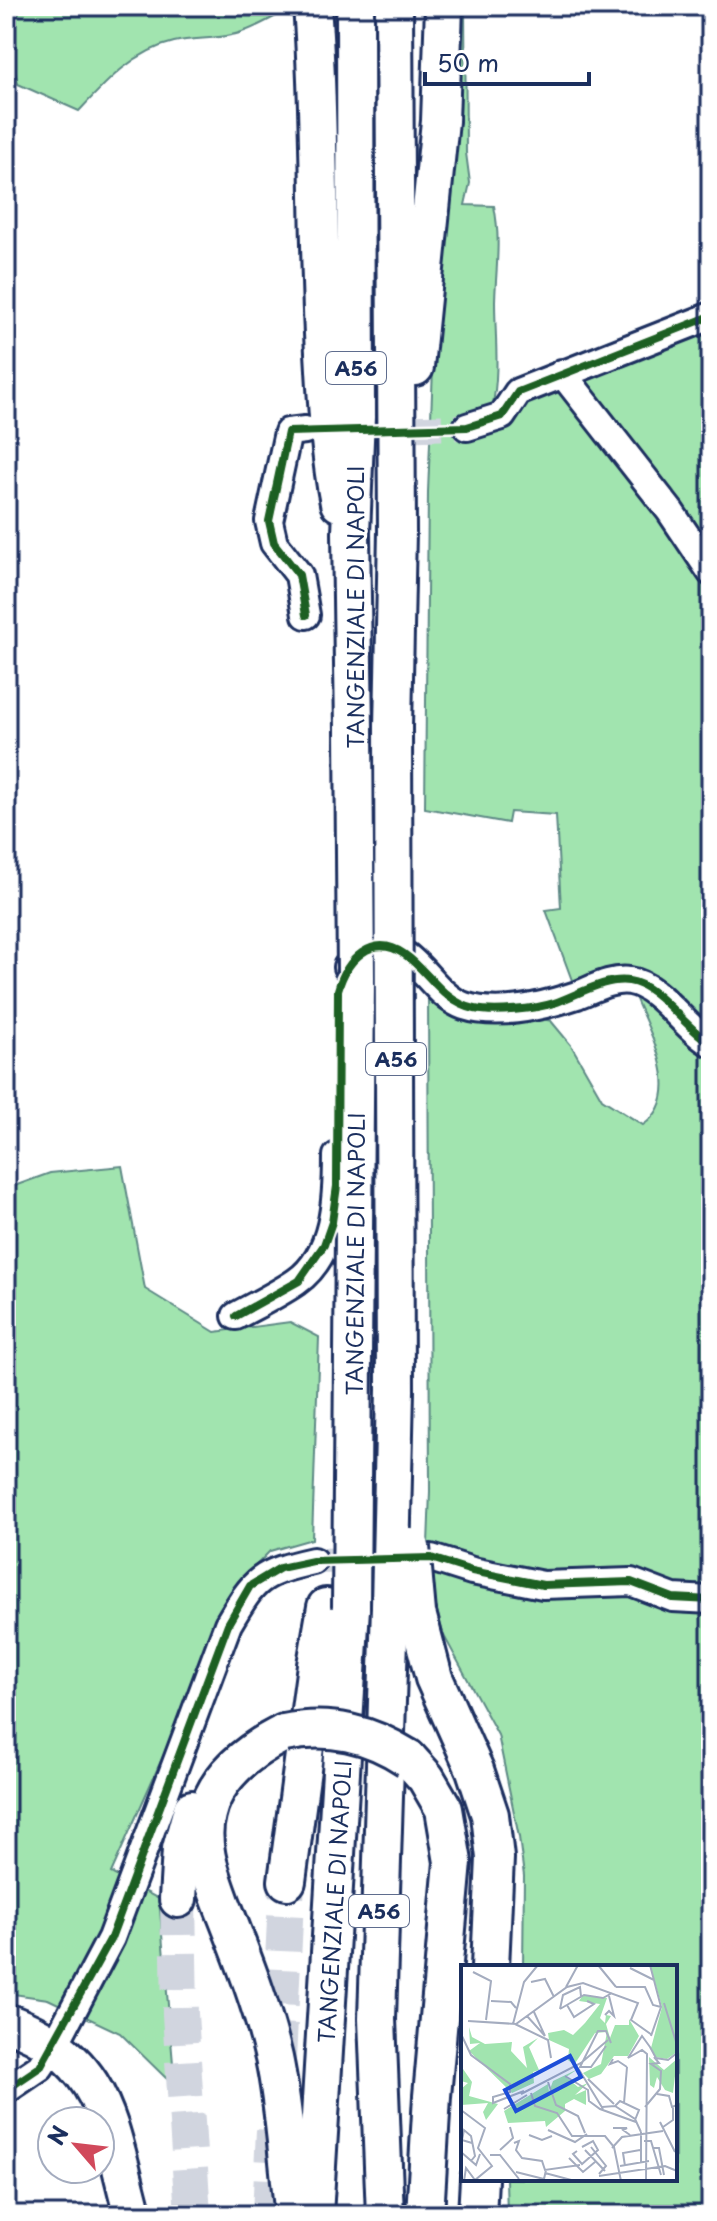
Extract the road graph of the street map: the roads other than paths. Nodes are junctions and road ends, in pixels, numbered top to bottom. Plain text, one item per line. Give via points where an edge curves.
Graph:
1 (312, 6) edge
2 (355, 6) edge
3 (394, 6) edge
4 (444, 9) edge
5 (711, 316) edge
6 (562, 373) junction
7 (467, 427) tunnel mouth
8 (305, 430) dead end
9 (397, 531) junction
10 (351, 566) junction
11 (711, 572) edge
12 (306, 615) dead end
13 (711, 1043) edge
14 (236, 1316) dead end
15 (431, 1558) tunnel mouth
16 (313, 1561) tunnel mouth
17 (711, 1600) edge
18 (338, 1608) junction
19 (404, 1609) junction
20 (284, 1733) junction
21 (408, 1758) junction
22 (287, 1881) tunnel mouth
23 (178, 1899) tunnel mouth
24 (464, 1965) edge
25 (490, 1965) edge
26 (461, 2017) edge
27 (6, 2022) edge
28 (61, 2033) dead end
29 (46, 2058) dead end
30 (6, 2090) edge
31 (479, 2181) edge
32 (133, 2215) edge
33 (294, 2215) edge
34 (314, 2215) edge
35 (385, 2215) edge
36 (425, 2215) edge
37 (449, 2215) edge
38 (477, 2215) edge

1 - 10 highway via 329,455
2 - 10 highway, TANGENZIALE DI NAPOLI / A56
3 - 9 highway, TANGENZIALE DI NAPOLI / A56
4 - 9 highway via 440,121
5 - 6 street
6 - 7 street via 518,392 502,416
6 - 11 street
8 - 12 street via 288,432 269,521 274,543 299,575
9 - 19 highway, TANGENZIALE DI NAPOLI / A56, bridge via 395,1390
10 - 18 highway, TANGENZIALE DI NAPOLI / A56, bridge via 354,1409
13 - 14 street via 650,991 629,980 550,1004 477,1009 446,995 401,951 384,946 362,951 342,975 338,990 337,1186 332,1222 324,1245 299,1281
15 - 17 street via 516,1581 631,1582 673,1598
16 - 28 street via 280,1568 250,1586 228,1624 111,1938
18 - 22 highway via 316,1665
18 - 34 highway, TANGENZIALE DI NAPOLI / A56
19 - 25 highway via 490,1815 495,1858
19 - 35 highway, TANGENZIALE DI NAPOLI / A56 via 377,2019
20 - 21 highway, bridge via 357,1733
20 - 23 highway via 249,1745 205,1781 187,1822
20 - 33 highway via 231,1770 212,1799 204,1831 209,1870 257,1996 274,2058
21 - 24 highway via 453,1803 467,1840
21 - 36 highway via 444,1809 453,1862
26 - 37 highway
27 - 32 highway via 53,2045 86,2074 104,2110
29 - 30 street
31 - 38 highway

